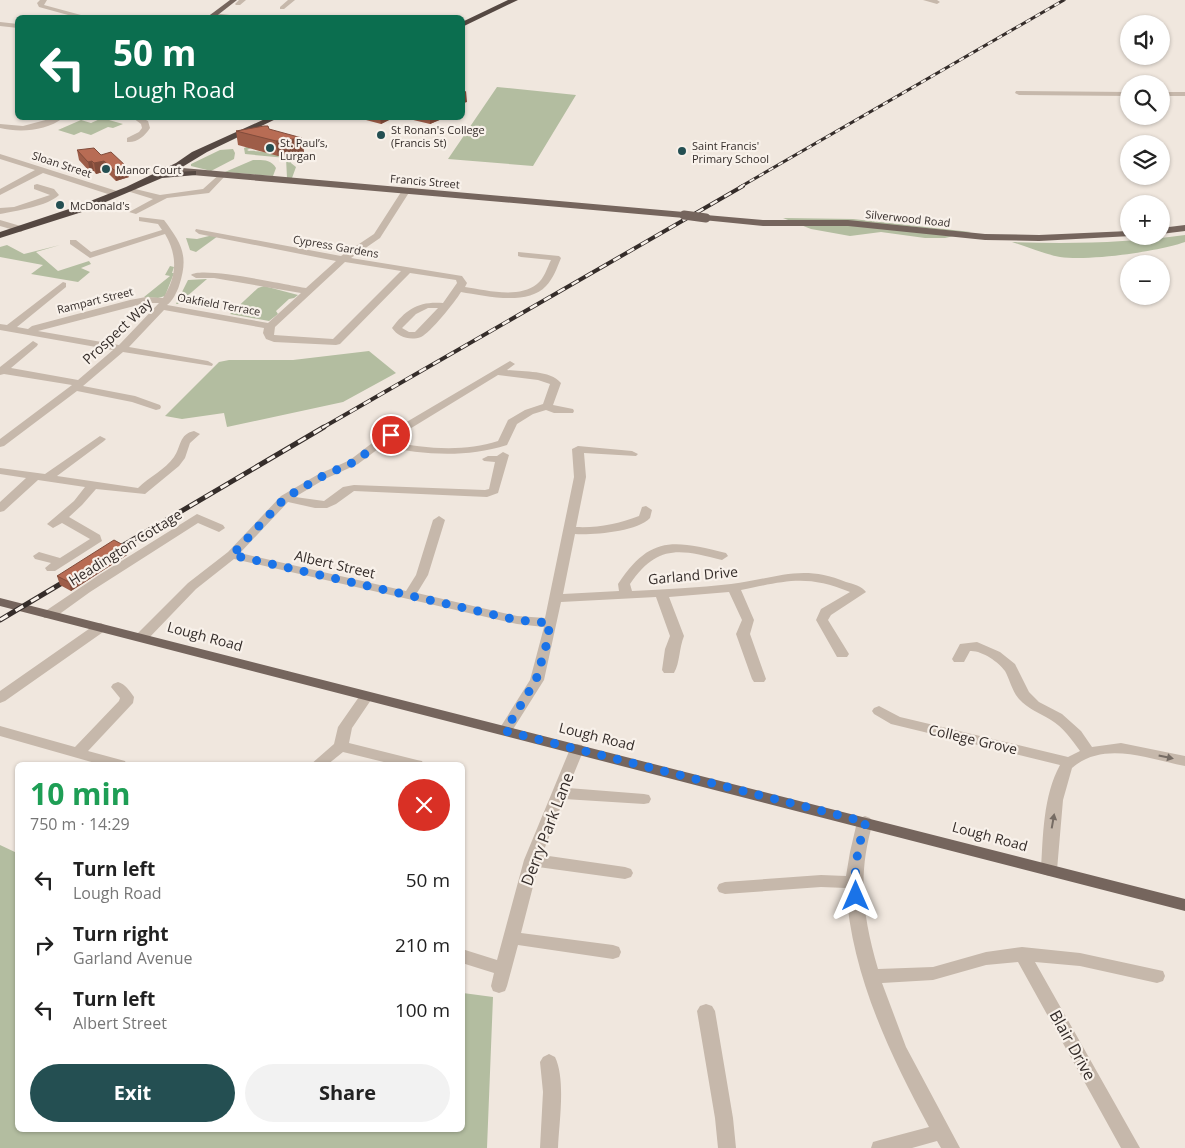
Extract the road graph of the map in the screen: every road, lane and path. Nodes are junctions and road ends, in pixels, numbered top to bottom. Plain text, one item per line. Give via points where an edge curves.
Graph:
1 (44, 0) edge
2 (514, 0) edge
3 (926, 0) edge
4 (238, 1) edge
5 (937, 2) dead end
6 (77, 15) edge
7 (213, 15) edge
8 (465, 24) edge
9 (2, 26) edge
10 (15, 26) edge
11 (1020, 94) dead end
12 (1120, 94) edge
13 (1170, 94) edge
14 (1185, 94) edge
15 (53, 120) edge
16 (140, 120) edge
17 (269, 120) edge
18 (0, 126) edge
19 (130, 140) dead end
20 (203, 151) junction
21 (0, 156) edge
22 (189, 160) junction
23 (166, 169) junction
24 (42, 170) junction
25 (192, 173) junction
26 (222, 175) junction
27 (155, 178) junction
28 (37, 187) dead end
29 (0, 191) edge
30 (406, 191) junction
31 (122, 192) junction
32 (12, 194) dead end
33 (159, 198) junction
34 (0, 211) edge
35 (684, 215) joint
36 (0, 223) edge
37 (1185, 228) edge
38 (20, 229) junction
39 (1170, 230) edge
40 (167, 231) junction
41 (199, 231) dead end
42 (1120, 234) edge
43 (0, 236) edge
44 (73, 242) dead end
45 (521, 254) dead end
46 (343, 259) junction
47 (408, 270) junction
48 (196, 275) dead end
49 (64, 285) dead end
50 (459, 288) junction
51 (307, 292) junction
52 (165, 304) junction
53 (445, 306) dead end
54 (270, 326) junction
55 (4, 328) edge
56 (30, 332) junction
57 (34, 344) dead end
58 (120, 348) junction
59 (208, 364) dead end
60 (510, 364) dead end
61 (1, 371) edge
62 (497, 372) junction
63 (77, 385) junction
64 (547, 406) junction
65 (156, 407) dead end
66 (569, 410) dead end
67 (194, 434) dead end
68 (100, 439) dead end
69 (380, 442) junction
70 (0, 444) edge
71 (632, 454) dead end
72 (488, 459) dead end
73 (0, 471) edge
74 (36, 476) junction
75 (48, 478) junction
76 (93, 485) junction
77 (285, 498) junction
78 (0, 508) edge
79 (646, 510) dead end
80 (439, 520) dead end
81 (219, 528) dead end
82 (570, 530) junction
83 (232, 555) junction
84 (39, 556) dead end
85 (722, 556) dead end
86 (734, 588) junction
87 (661, 593) junction
88 (626, 595) junction
89 (409, 596) junction
90 (556, 598) junction
91 (0, 602) edge
92 (49, 615) junction
93 (550, 623) junction
94 (101, 627) junction
95 (142, 637) junction
96 (842, 654) dead end
97 (959, 659) dead end
98 (670, 670) dead end
99 (759, 679) dead end
100 (118, 687) dead end
101 (366, 697) junction
102 (0, 698) edge
103 (879, 711) dead end
104 (0, 731) edge
105 (505, 731) junction
106 (341, 746) junction
107 (578, 749) junction
108 (78, 753) junction
109 (1089, 753) junction
110 (1185, 761) edge
111 (110, 762) edge
112 (321, 762) edge
113 (404, 762) edge
114 (1069, 762) junction
115 (560, 793) junction
116 (644, 799) dead end
117 (866, 822) junction
118 (532, 860) junction
119 (1049, 870) junction
120 (625, 873) dead end
121 (854, 882) junction
122 (725, 888) dead end
123 (1185, 905) edge
124 (511, 938) junction
125 (613, 952) dead end
126 (1022, 954) junction
127 (465, 957) edge
128 (504, 969) junction
129 (870, 976) junction
130 (1157, 976) dead end
131 (499, 986) dead end
132 (706, 1012) dead end
133 (550, 1062) dead end
134 (942, 1132) junction
135 (1127, 1142) edge
136 (548, 1148) edge
137 (727, 1148) edge
138 (880, 1148) edge
139 (951, 1148) edge

1 - 6 street via 41,6
2 - 8 highway
3 - 5 street
4 - 7 main road
9 - 10 street
11 - 12 street
13 - 14 street
15 - 18 street via 32,128
16 - 19 street via 146,128
17 - 20 highway
20 - 22 highway
20 - 23 highway
21 - 24 street, Sloan Street
22 - 23 highway
22 - 25 highway via 185,167
23 - 25 main road, Francis Street
23 - 27 highway
23 - 31 highway
24 - 29 street
24 - 31 street, Sloan Street
25 - 26 main road, Francis Street
25 - 27 highway
26 - 30 main road, Francis Street
26 - 33 street via 206,192
27 - 31 highway
28 - 34 street via 55,190 55,195
29 - 32 street
30 - 35 main road, Francis Street
30 - 46 street via 377,236
31 - 33 street, Sloan Street
31 - 38 highway
33 - 40 street via 138,214 161,222
35 - 42 main road, Silverwood Road, bridge via 763,223 848,222 985,237
36 - 38 street
37 - 39 main road
38 - 43 highway
40 - 44 street via 90,255
40 - 52 street, Prospect Way via 179,250 180,270
41 - 46 street, Cypress Gardens
45 - 50 street via 556,259 541,286 507,296
46 - 47 street, Cypress Gardens
46 - 51 street
47 - 50 street, Cypress Gardens via 459,278 462,283
47 - 54 street via 336,342 274,338 268,333
48 - 51 street via 214,275
49 - 55 street
50 - 53 street
51 - 54 street
52 - 54 street, Oakfield Terrace
52 - 56 street, Rampart Street via 146,300 130,303
52 - 58 street, Prospect Way
55 - 56 street
56 - 58 street
57 - 61 street
58 - 59 street
58 - 63 street, Prospect Way
60 - 62 street
61 - 63 street
62 - 64 street via 553,380 556,383
62 - 69 street
63 - 65 street
63 - 70 street, Prospect Way
64 - 66 street via 554,410
64 - 69 street via 512,422 503,444 491,448 424,449
67 - 76 street via 185,442 185,452 179,461 148,483 141,492
68 - 75 street
69 - 77 street via 354,462
71 - 82 street via 578,449 580,477
72 - 77 street via 502,457 494,491 487,494 354,488 347,489 328,504
73 - 74 street
74 - 75 street
74 - 78 street
75 - 76 street
76 - 84 street via 57,521 96,538 96,541 56,565
77 - 83 street
79 - 82 street via 644,518 620,526
80 - 89 street via 422,575
81 - 92 street, Headington Cottage via 197,518 84,589
82 - 90 street
83 - 89 street, Albert Street
83 - 95 street via 192,586
85 - 88 street via 690,548 655,550 629,574 624,584
86 - 87 street, Garland Drive
86 - 96 street, Garland Drive via 803,576 832,580 860,592 826,612 822,620
86 - 99 street via 748,620 743,634
87 - 88 street, Garland Drive
87 - 98 street via 677,636
88 - 90 street, Garland Drive
89 - 93 street, Albert Street via 517,620
90 - 93 street
91 - 92 main road, Lough Road
92 - 94 main road, Lough Road
93 - 105 street via 536,680
94 - 95 main road, Lough Road
94 - 102 street
95 - 101 main road, Lough Road
97 - 109 street via 965,647 977,646 995,654 1010,667 1023,695 1057,717
100 - 108 street via 127,697 126,703
101 - 105 main road, Lough Road
101 - 106 street via 345,727
103 - 114 street, College Grove via 896,721
104 - 108 street
105 - 107 main road, Lough Road
106 - 112 street
106 - 113 street
107 - 115 street, Derry Park Lane
107 - 117 main road, Lough Road
108 - 111 street
109 -> 110 street via 1119,748
109 - 114 street
119 -> 114 street via 1056,801 1063,771
115 - 116 street
115 - 118 street, Derry Park Lane
117 - 119 main road, Lough Road
117 - 121 street via 860,838
118 - 120 street
118 - 124 street, Derry Park Lane
119 - 123 main road, Lough Road
121 - 122 street
121 - 129 street
124 - 125 street
124 - 128 street, Derry Park Lane
126 - 129 street via 981,958 941,972
126 - 130 street via 1069,958
126 - 135 street, Blair Drive
127 - 128 street
128 - 131 street, Derry Park Lane
129 - 134 street via 912,1080
132 - 137 street
133 - 136 street via 552,1092
134 - 138 street
134 - 139 street

